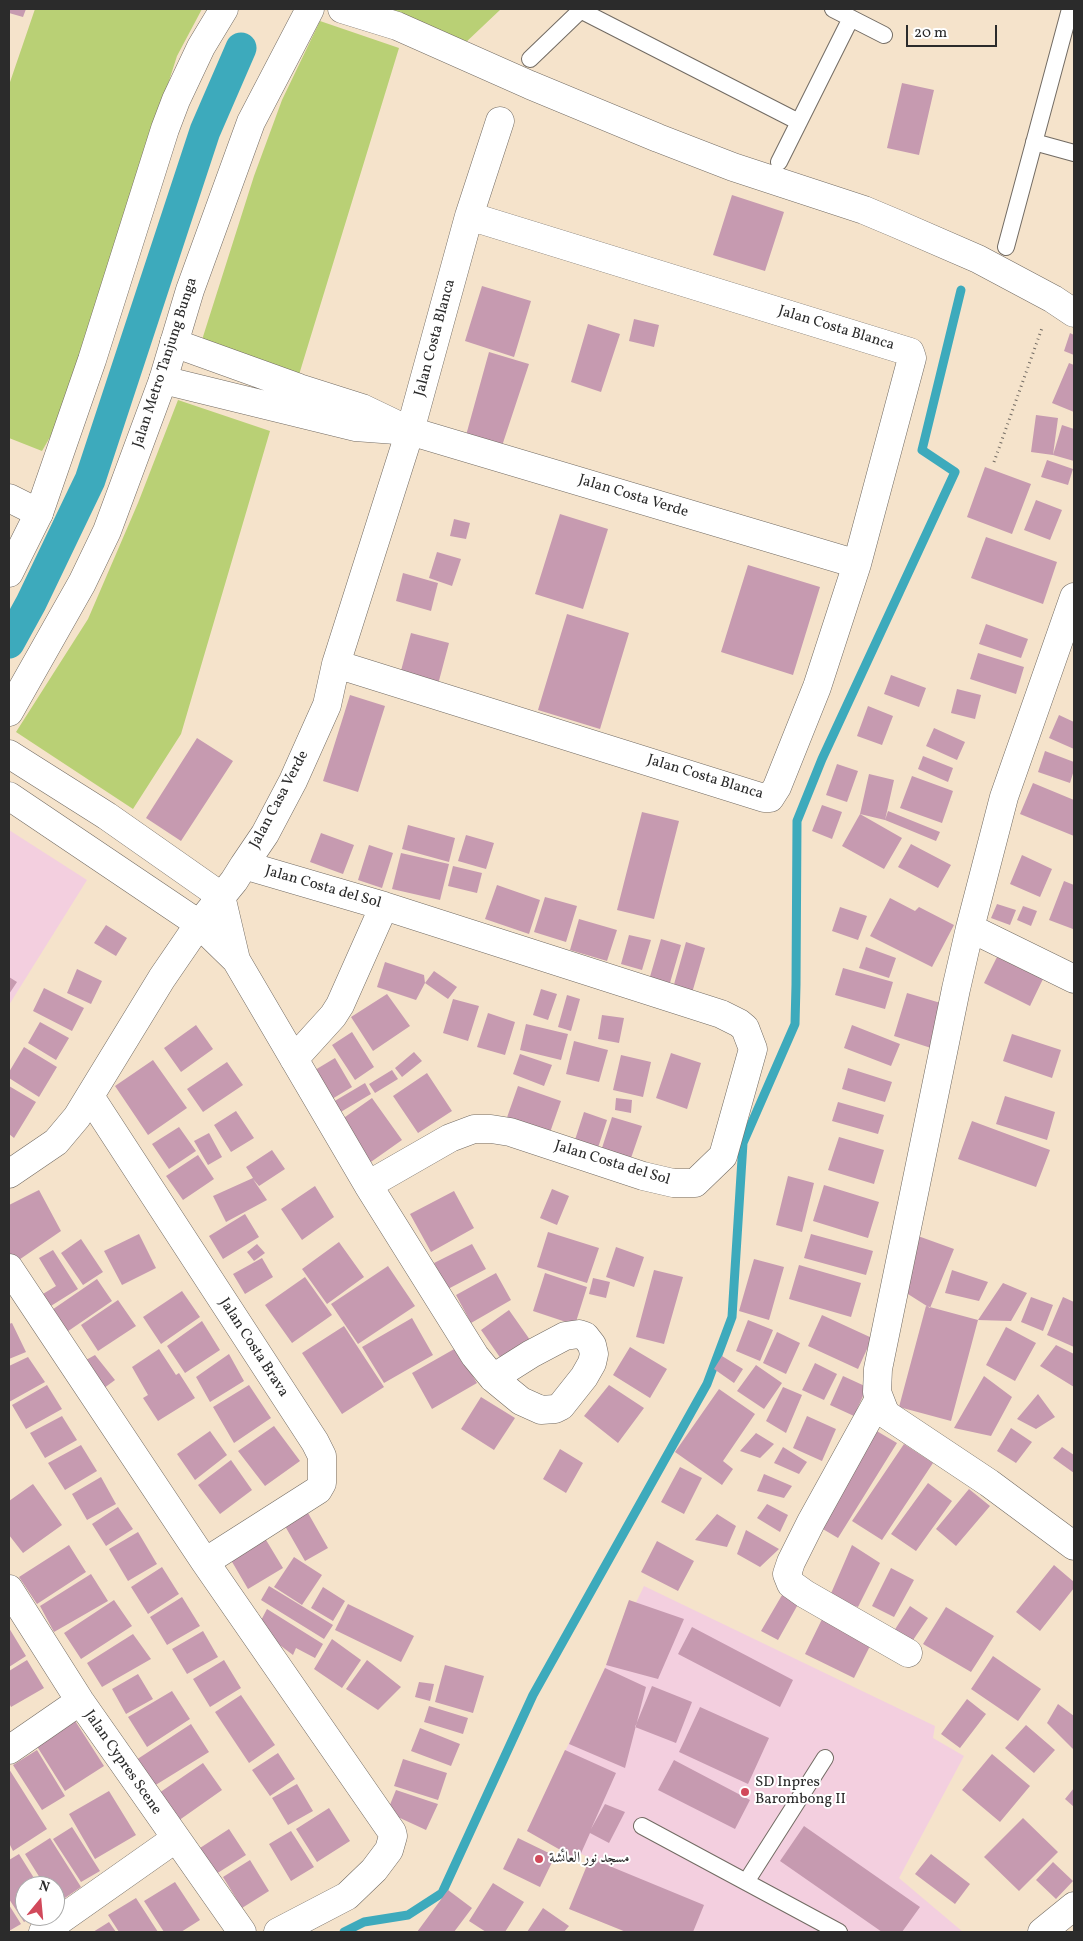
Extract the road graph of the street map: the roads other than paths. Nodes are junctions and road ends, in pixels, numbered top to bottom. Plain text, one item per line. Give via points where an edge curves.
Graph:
1 (224, 9) edge
2 (310, 9) edge
3 (342, 9) edge
4 (581, 9) edge
5 (833, 9) edge
6 (1070, 9) edge
7 (851, 18) junction
8 (884, 35) dead end
9 (530, 59) dead end
10 (500, 121) dead end
11 (799, 122) junction
12 (1034, 142) junction
13 (1074, 153) edge
14 (779, 162) dead end
15 (469, 216) junction
16 (1006, 247) dead end
17 (1063, 306) edge
18 (174, 343) junction
19 (163, 380) junction
20 (410, 431) junction
21 (9, 498) edge
22 (39, 513) junction
23 (857, 564) junction
24 (9, 573) edge
25 (1074, 597) edge
26 (336, 664) junction
27 (9, 712) edge
28 (9, 754) edge
29 (9, 796) edge
30 (244, 865) junction
31 (221, 896) junction
32 (384, 906) junction
33 (199, 924) junction
34 (970, 928) junction
35 (236, 960) junction
36 (1074, 979) edge
37 (294, 1060) junction
38 (90, 1098) junction
39 (9, 1174) edge
40 (368, 1185) junction
41 (9, 1268) edge
42 (494, 1378) dead end
43 (879, 1399) junction
44 (1074, 1546) edge
45 (204, 1562) junction
46 (9, 1589) edge
47 (908, 1653) dead end
48 (80, 1701) junction
49 (9, 1750) edge
50 (825, 1758) dead end
51 (642, 1826) dead end
52 (175, 1839) junction
53 (746, 1882) junction
54 (347, 1896) junction
55 (1074, 1906) edge
56 (43, 1932) edge
57 (242, 1932) edge
58 (278, 1932) edge
59 (318, 1932) edge
60 (839, 1932) edge
61 (1042, 1932) edge

1 - 22 street via 187,74 165,129 92,360
2 - 18 street, Jalan Metro Tanjung Bunga via 251,122
3 - 17 street via 397,26 530,85 733,167 864,210 978,259
4 - 9 lane
4 - 11 lane
5 - 7 lane
6 - 12 lane
7 - 8 lane
7 - 11 lane
10 - 15 street
11 - 14 lane
12 - 13 lane
12 - 16 lane
15 - 20 street, Jalan Costa Blanca
15 - 23 street, Jalan Costa Blanca via 910,352 912,358
18 - 19 street, Jalan Metro Tanjung Bunga
18 - 20 street via 362,408
19 - 20 street via 355,428
19 - 27 street, Jalan Metro Tanjung Bunga via 107,531 82,583
20 - 23 street, Jalan Costa Verde
20 - 26 street, Jalan Costa Blanca
21 - 22 street
22 - 24 street
23 - 26 street, Jalan Costa Blanca via 817,687 777,787 769,798
25 - 34 street via 1004,797
26 - 30 street, Jalan Casa Verde via 327,705 293,781 265,834
28 - 31 street via 107,816
29 - 33 street
30 - 31 street, Jalan Casa Verde
30 - 32 street, Jalan Costa del Sol
31 - 33 street, Jalan Casa Verde
31 - 35 street
32 - 37 street via 340,1005
32 - 40 street, Jalan Costa del Sol via 721,1014 740,1022 753,1049 723,1156 695,1183 673,1183 643,1176 510,1132 474,1129 450,1138
33 - 35 street
33 - 38 street via 142,1010
34 - 36 street
34 - 43 street via 878,1369
35 - 37 street
37 - 40 street
38 - 39 street via 60,1138
38 - 45 street, Jalan Costa Brava via 322,1456 322,1483 318,1490
40 - 42 street via 475,1356
41 - 45 street
43 - 44 street via 888,1415 989,1483
43 - 47 street via 811,1522 787,1574 791,1584 805,1594
45 - 54 street via 392,1832 389,1850
46 - 48 street, Jalan Cypres Scene
48 - 49 street
48 - 52 street, Jalan Cypres Scene
50 - 53 lane
51 - 53 lane
52 - 56 street
52 - 57 street, Jalan Cypres Scene
53 - 60 lane
54 - 58 street
54 - 59 street
55 - 61 street

